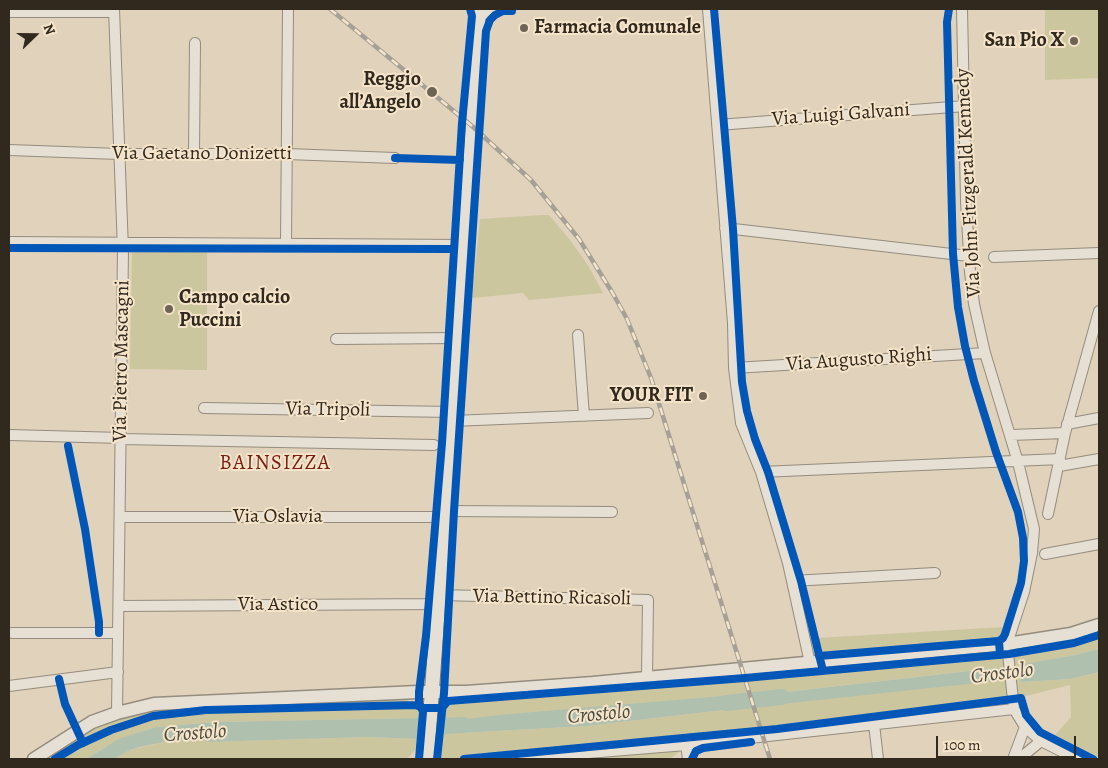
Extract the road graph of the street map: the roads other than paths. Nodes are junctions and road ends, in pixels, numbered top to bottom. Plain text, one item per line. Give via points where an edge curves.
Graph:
1 (288, 9) edge
2 (708, 9) edge
3 (962, 9) edge
4 (114, 10) edge
5 (485, 10) edge
6 (9, 12) edge
7 (195, 42) dead end
8 (965, 106) junction
9 (718, 125) junction
10 (9, 150) edge
11 (194, 153) junction
12 (119, 154) junction
13 (287, 154) junction
14 (395, 158) dead end
15 (725, 228) junction
16 (9, 242) edge
17 (123, 244) junction
18 (286, 244) junction
19 (463, 245) junction
20 (1099, 253) edge
21 (970, 256) junction
22 (994, 257) dead end
23 (1099, 312) edge
24 (578, 335) dead end
25 (336, 338) dead end
26 (457, 338) junction
27 (1095, 339) edge
28 (985, 353) junction
29 (734, 368) junction
30 (204, 408) dead end
31 (648, 413) dead end
32 (584, 416) junction
33 (452, 417) junction
34 (1099, 418) edge
35 (1066, 429) junction
36 (9, 435) edge
37 (1010, 435) junction
38 (121, 438) junction
39 (434, 445) dead end
40 (1099, 459) edge
41 (1018, 462) junction
42 (1060, 462) junction
43 (761, 472) junction
44 (612, 512) dead end
45 (440, 514) junction
46 (1048, 514) dead end
47 (120, 517) junction
48 (1099, 544) edge
49 (1045, 554) dead end
50 (935, 574) dead end
51 (792, 581) junction
52 (438, 600) junction
53 (119, 606) junction
54 (1099, 625) edge
55 (12, 633) dead end
56 (118, 633) junction
57 (1008, 649) junction
58 (810, 663) junction
59 (118, 672) junction
60 (647, 678) junction
61 (9, 686) edge
62 (432, 692) junction
63 (1014, 709) junction
64 (117, 713) junction
65 (874, 724) junction
66 (1025, 727) junction
67 (1041, 741) junction
68 (686, 745) junction
69 (428, 754) edge
70 (34, 759) edge
71 (514, 759) edge
72 (688, 759) edge
73 (878, 759) edge
74 (1014, 759) edge
75 (1020, 759) edge
76 (1077, 759) edge

1 - 13 street
2 - 9 street
3 - 8 street, Via John Fitzgerald Kennedy
4 - 6 street
4 - 12 street, Via Pietro Mascagni
5 - 19 main road via 479,39
7 - 11 street
8 - 9 street, Via Luigi Galvani
8 - 21 street, Via John Fitzgerald Kennedy
9 - 15 street
10 - 12 street, Via Gaetano Donizetti
11 - 12 street, Via Gaetano Donizetti
11 - 13 street, Via Gaetano Donizetti
12 - 17 street, Via Pietro Mascagni
13 - 14 street, Via Gaetano Donizetti
13 - 18 street
15 - 21 street
15 - 29 street
16 - 17 street
17 - 18 street
17 - 38 street, Via Pietro Mascagni
18 - 19 street
19 - 26 main road
20 - 22 street
21 - 28 street, Via John Fitzgerald Kennedy via 974,304
23 - 27 street
24 - 32 street
25 - 26 street
26 - 33 main road
27 - 35 street
28 - 29 street, Via Augusto Righi
28 - 37 street, Via John Fitzgerald Kennedy
29 - 43 street via 741,423
30 - 33 street, Via Tripoli
31 - 32 street, Via Tripoli
32 - 33 street, Via Tripoli
33 - 45 main road
34 - 35 street
35 - 37 street
35 - 42 street
36 - 38 street
37 - 41 street, Via John Fitzgerald Kennedy
38 - 39 street
38 - 47 street, Via Pietro Mascagni
40 - 42 street
41 - 42 street
41 - 43 street
41 - 57 street, Via John Fitzgerald Kennedy via 1034,529 1024,592
42 - 46 street
43 - 51 street
44 - 45 street, Via Oslavia
45 - 47 street, Via Oslavia
45 - 52 main road
47 - 53 street, Via Pietro Mascagni
48 - 49 street
50 - 51 street
51 - 58 street
52 - 53 street, Via Astico
52 - 60 street, Via Bettino Ricasoli via 648,600
52 - 62 main road
53 - 56 street, Via Pietro Mascagni
54 - 57 street
55 - 56 street
56 - 59 street, Via Pietro Mascagni
57 - 58 street
57 - 63 street
58 - 60 street
59 - 61 street
59 - 64 street, Via Pietro Mascagni
60 - 62 street via 488,691
62 - 64 street via 154,704
62 - 69 main road
63 - 65 street
63 - 66 street
64 - 70 street via 92,722
65 - 68 street
65 - 73 street
66 - 67 street
66 - 74 street
67 - 75 street
67 - 76 street
68 - 71 street
68 - 72 street

